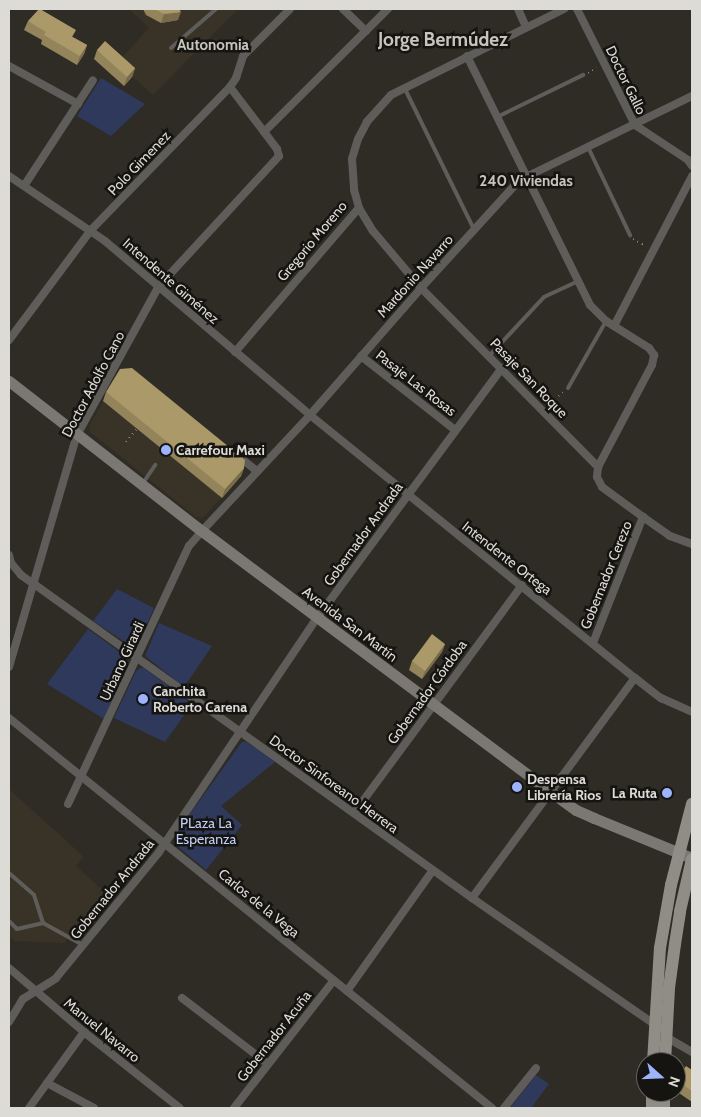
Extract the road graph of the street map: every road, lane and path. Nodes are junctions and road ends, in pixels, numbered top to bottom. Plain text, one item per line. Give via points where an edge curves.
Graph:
1 (216, 9) edge
2 (290, 9) edge
3 (343, 9) edge
4 (388, 9) edge
5 (518, 9) edge
6 (564, 9) edge
7 (577, 9) edge
8 (526, 27) junction
9 (366, 31) junction
10 (171, 48) dead end
11 (467, 56) junction
12 (604, 64) junction
13 (9, 66) edge
14 (583, 75) joint
15 (93, 80) dead end
16 (230, 87) junction
17 (404, 88) junction
18 (692, 96) edge
19 (78, 104) junction
20 (497, 116) junction
21 (634, 125) junction
22 (264, 132) junction
23 (588, 147) junction
24 (692, 166) edge
25 (9, 176) edge
26 (526, 176) junction
27 (692, 176) edge
28 (24, 186) junction
29 (359, 208) junction
30 (474, 229) junction
31 (91, 230) junction
32 (630, 235) joint
33 (654, 250) junction
34 (578, 281) junction
35 (158, 286) junction
36 (421, 288) junction
37 (606, 321) junction
38 (614, 326) junction
39 (9, 340) edge
40 (234, 352) junction
41 (360, 356) junction
42 (490, 356) junction
43 (118, 362) junction
44 (126, 368) edge
45 (502, 368) junction
46 (9, 381) edge
47 (568, 388) joint
48 (543, 410) junction
49 (310, 415) junction
50 (137, 429) dead end
51 (455, 430) junction
52 (77, 435) junction
53 (126, 442) dead end
54 (226, 446) edge
55 (155, 465) dead end
56 (598, 466) junction
57 (258, 471) junction
58 (141, 485) junction
59 (407, 495) junction
60 (643, 517) junction
61 (202, 531) junction
62 (692, 544) edge
63 (9, 555) edge
64 (34, 584) junction
65 (522, 585) junction
66 (317, 618) junction
67 (13, 639) edge
68 (593, 643) junction
69 (137, 658) junction
70 (9, 667) edge
71 (635, 678) junction
72 (433, 705) junction
73 (692, 712) edge
74 (9, 718) edge
75 (240, 732) junction
76 (82, 775) junction
77 (551, 792) junction
78 (68, 804) dead end
79 (692, 804) edge
80 (354, 813) junction
81 (165, 843) junction
82 (679, 853) junction
83 (692, 859) edge
84 (433, 870) junction
85 (9, 873) edge
86 (472, 898) junction
87 (9, 922) edge
88 (43, 923) junction
89 (83, 945) junction
90 (9, 968) edge
91 (334, 980) junction
92 (34, 990) junction
93 (347, 991) junction
94 (182, 998) dead end
95 (9, 1022) edge
96 (654, 1024) junction
97 (84, 1032) junction
98 (666, 1037) junction
99 (653, 1052) edge
100 (665, 1052) edge
101 (692, 1052) edge
102 (268, 1064) junction
103 (536, 1068) dead end
104 (47, 1083) junction
105 (29, 1108) edge
106 (94, 1108) edge
107 (178, 1108) edge
108 (234, 1108) edge
109 (492, 1108) edge
110 (504, 1108) edge

1 - 10 lane
2 - 16 street, Polo Gimenez via 243,56
3 - 9 street
4 - 9 street
5 - 8 street
6 - 8 street, Gregorio Moreno
7 - 12 street, Doctor Gallo
8 - 11 street, Gregorio Moreno
9 - 22 street
11 - 17 street, Gregorio Moreno
11 - 20 street
12 - 14 path
12 - 21 street, Doctor Gallo
13 - 19 street
14 - 20 lane
15 - 19 street
16 - 22 street
16 - 31 street, Polo Gimenez
17 - 29 street, Gregorio Moreno via 379,106 358,139 352,159
17 - 30 lane
18 - 21 street, Mardonio Navarro
19 - 28 street
20 - 26 street
21 - 23 street, Mardonio Navarro
21 - 24 street, Doctor Gallo via 688,160
22 - 35 street, Doctor Adolfo Cano via 279,156
23 - 26 street, Mardonio Navarro
23 - 32 lane
25 - 28 street, Intendente Giménez
26 - 30 street, Mardonio Navarro
26 - 34 street
27 - 33 street
28 - 31 street, Intendente Giménez
29 - 36 street, Pasaje San Roque via 373,231
29 - 40 street, Gregorio Moreno
30 - 36 street, Mardonio Navarro
31 - 35 street, Intendente Giménez
31 - 39 street, Polo Gimenez
32 - 33 path
33 - 38 street
34 - 37 street via 590,305
34 - 42 lane via 544,297
35 - 40 street, Intendente Giménez
35 - 43 street, Doctor Adolfo Cano
36 - 41 street, Mardonio Navarro
36 - 42 street, Pasaje San Roque
37 - 38 street
37 - 47 lane
38 - 56 street via 650,348 654,356
40 - 49 street, Intendente Giménez
41 - 49 street, Mardonio Navarro
41 - 51 street, Pasaje Las Rosas
42 - 45 street, Pasaje San Roque
43 - 44 street
43 - 52 street, Doctor Adolfo Cano
45 - 48 street, Pasaje San Roque
45 - 51 street, Gobernador Andrada
46 - 52 main road, Avenida San Martín
47 - 48 path
48 - 56 street, Pasaje San Roque
49 - 57 street, Mardonio Navarro
49 - 59 street, Intendente Ortega
50 - 53 path
51 - 59 street, Gobernador Andrada
52 - 58 main road, Avenida San Martín
52 - 64 street, Doctor Adolfo Cano
54 - 57 street
55 - 58 lane
56 - 60 street, Pasaje San Roque via 597,476 602,487
57 - 61 street, Mardonio Navarro
58 - 61 main road, Avenida San Martín
59 - 65 street, Intendente Ortega
59 - 66 street, Gobernador Andrada
60 - 62 street, Pasaje San Roque via 670,536
60 - 68 street, Gobernador Cerezo
61 - 66 main road, Avenida San Martín
61 - 69 street, Urbano Girardi via 189,546
63 - 64 street, Doctor Sinforeano Herrera via 21,575
64 - 67 street, Doctor Adolfo Cano
64 - 69 street, Doctor Sinforeano Herrera
65 - 68 street, Intendente Ortega
65 - 72 street, Gobernador Córdoba
66 - 72 main road, Avenida San Martín
66 - 75 street, Gobernador Andrada
67 - 70 street, Doctor Adolfo Cano
68 - 71 street, Intendente Ortega
69 - 75 street, Doctor Sinforeano Herrera
69 - 76 street, Urbano Girardi
71 - 73 street, Intendente Ortega via 661,698
71 - 77 street
72 - 77 main road, Avenida San Martín
72 - 80 street, Gobernador Córdoba
74 - 76 street, Carlos de la Vega
75 - 80 street, Doctor Sinforeano Herrera
75 - 81 street, Gobernador Andrada
76 - 78 street, Urbano Girardi
76 - 81 street, Carlos de la Vega
77 - 82 main road, Avenida San Martín via 585,814
77 - 86 street
79 - 82 main road
80 - 84 street, Doctor Sinforeano Herrera
81 - 89 street, Gobernador Andrada
81 - 91 street, Carlos de la Vega
82 - 83 main road, Avenida San Martín
82 - 96 main road via 660,948
83 - 98 main road via 677,928
84 - 86 street, Doctor Sinforeano Herrera
84 - 93 street
85 - 88 lane via 34,895
86 - 96 street, Doctor Sinforeano Herrera
87 - 88 lane via 17,929
88 - 89 lane
89 - 92 street, Gobernador Andrada via 56,978
90 - 92 street, Manuel Navarro
91 - 93 street, Carlos de la Vega
91 - 102 street, Gobernador Acuña
92 - 95 street, Gobernador Andrada via 23,999
92 - 97 street, Manuel Navarro
93 - 109 street, Carlos de la Vega
94 - 102 street
96 - 99 main road
97 - 104 street
97 - 107 street, Manuel Navarro
98 - 100 main road
98 - 101 street
102 - 108 street, Gobernador Acuña
103 - 110 street
104 - 105 street
104 - 106 street

